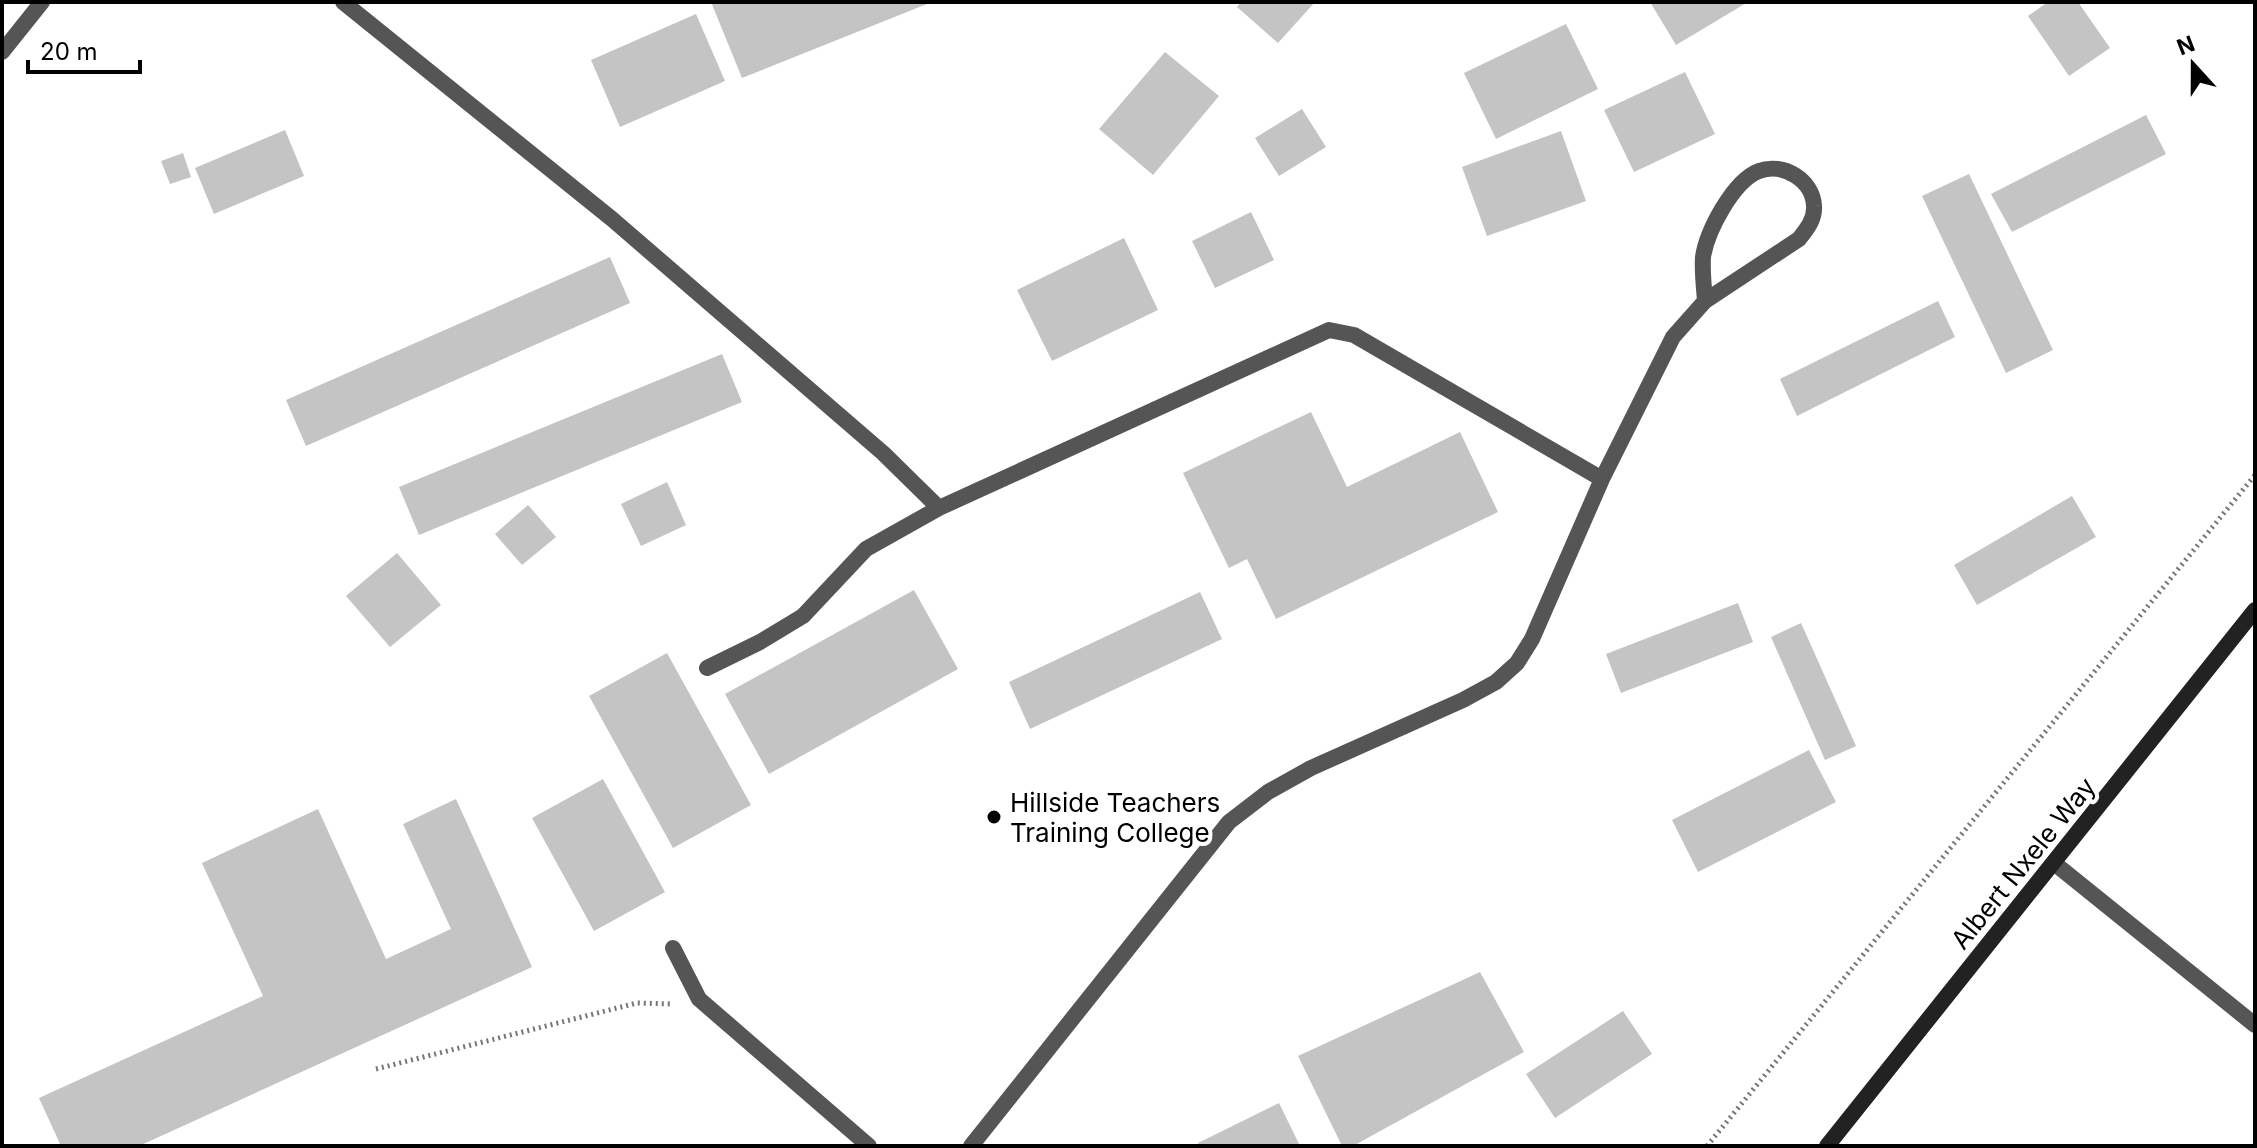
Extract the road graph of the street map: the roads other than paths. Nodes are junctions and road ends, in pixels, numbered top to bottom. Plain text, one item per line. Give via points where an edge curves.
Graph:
1 (42, 2) edge
2 (343, 2) edge
3 (2, 52) edge
4 (1705, 301) junction
5 (1602, 479) junction
6 (939, 508) junction
7 (2255, 610) edge
8 (707, 668) dead end
9 (2054, 863) junction
10 (673, 948) dead end
11 (2255, 1025) edge
12 (869, 1146) edge
13 (971, 1146) edge
14 (1827, 1146) edge

1 - 3 street
2 - 6 street via 612,219 883,453
4 - 4 street via 1703,257 1708,236 1736,187 1761,170 1797,176 1812,196 1810,225 1799,239
4 - 5 street via 1673,337
5 - 6 street via 1354,335 1329,330
5 - 13 street via 1517,663 1463,700 1311,768 1229,822
6 - 8 street via 866,549 803,616
7 - 9 main road, Albert Nxele Way
9 - 11 street
9 - 14 main road, Albert Nxele Way
10 - 12 street via 699,999

